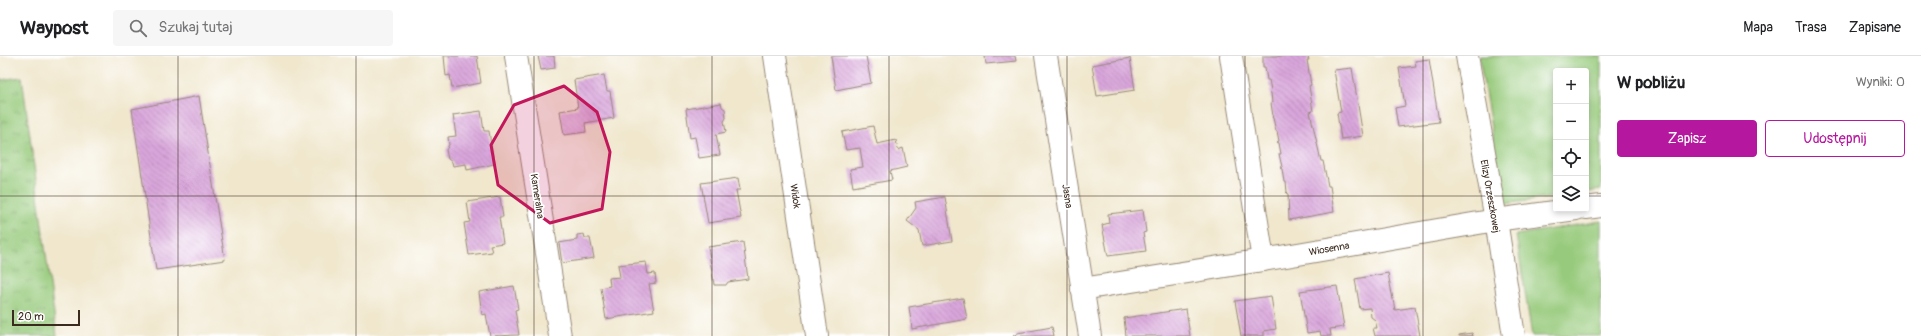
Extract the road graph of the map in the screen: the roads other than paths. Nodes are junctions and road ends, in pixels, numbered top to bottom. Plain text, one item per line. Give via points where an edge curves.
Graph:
1 (516, 56) edge
2 (775, 56) edge
3 (1046, 56) edge
4 (1231, 56) edge
5 (1467, 56) edge
6 (1601, 206) edge
7 (1589, 208) edge
8 (1554, 212) edge
9 (1496, 220) junction
10 (1263, 260) junction
11 (1082, 288) junction
12 (560, 336) edge
13 (817, 336) edge
14 (1090, 336) edge
15 (1514, 336) edge

1 - 12 street, Kameralna
2 - 13 street, Widok
3 - 11 street, Jasna
4 - 10 street
5 - 9 street, Elizy Orzeszkowej
6 - 7 street
8 - 9 street, Wiosenna
9 - 10 street, Wiosenna
9 - 15 street, Elizy Orzeszkowej
10 - 11 street, Wiosenna
11 - 14 street, Jasna

